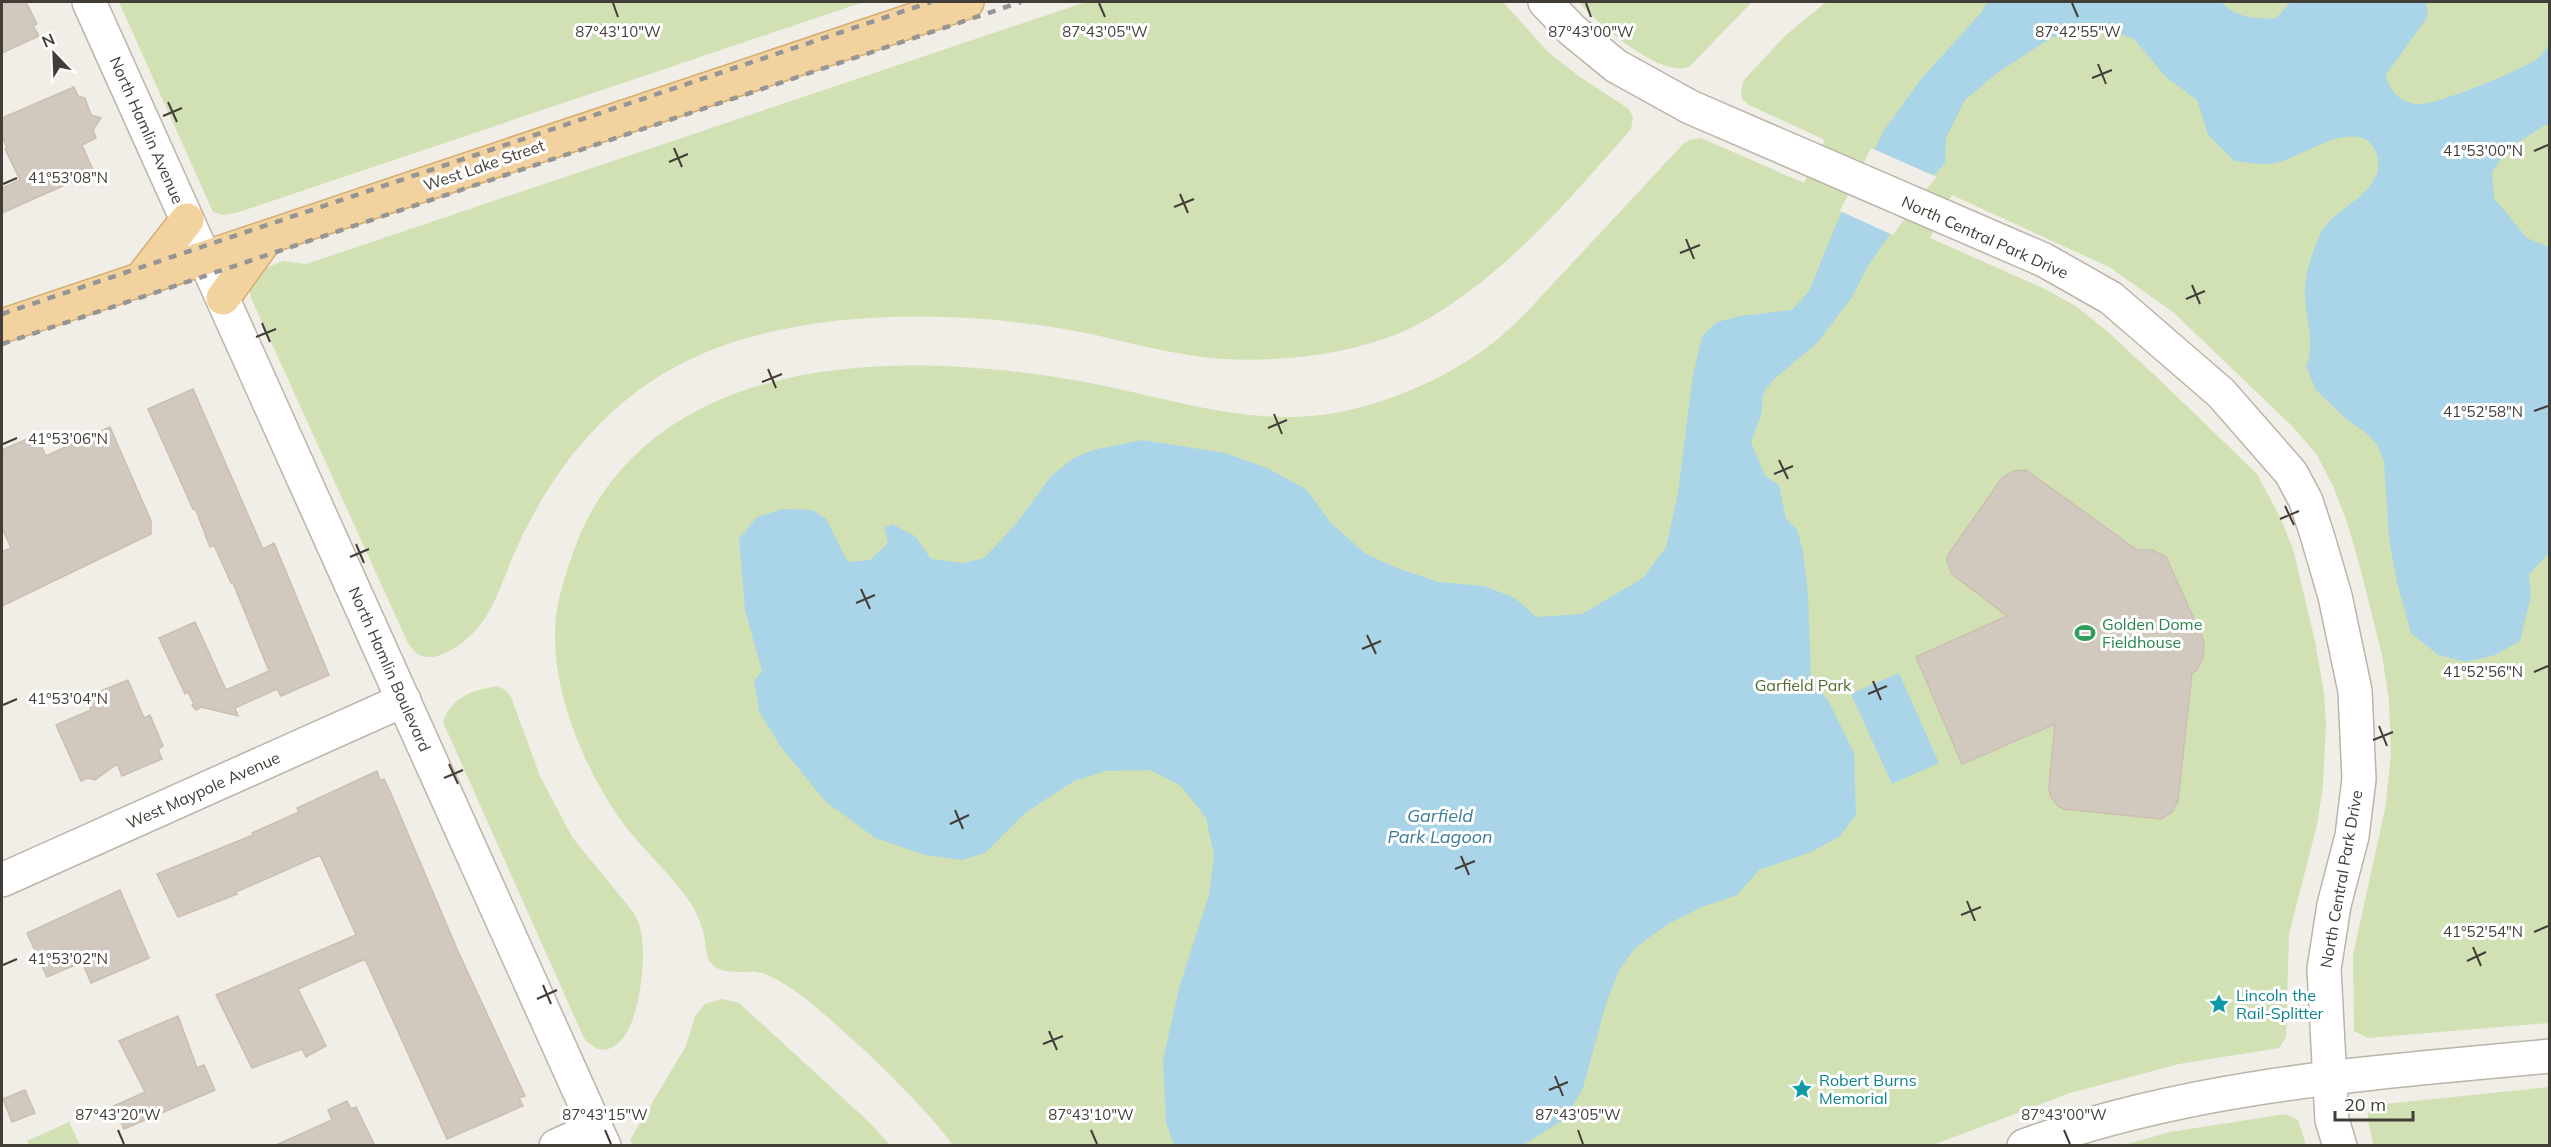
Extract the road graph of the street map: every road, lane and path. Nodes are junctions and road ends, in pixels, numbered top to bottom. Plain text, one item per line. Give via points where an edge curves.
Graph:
1 (89, 2) edge
2 (967, 2) edge
3 (1545, 2) edge
4 (393, 196) junction
5 (267, 237) junction
6 (196, 239) junction
7 (223, 298) junction
8 (2, 326) edge
9 (404, 700) junction
10 (2, 880) edge
11 (2550, 1056) edge
12 (2328, 1077) junction
13 (600, 1137) edge
14 (556, 1146) edge
15 (2024, 1146) edge
16 (2340, 1146) edge

1 - 6 street, North Hamlin Avenue
2 - 4 main road, West Lake Street
3 - 12 street, North Central Park Drive via 1616,66 1690,106 2044,260 2111,298 2221,393 2291,473 2306,501 2335,597 2355,691 2359,779 2352,836 2324,963
4 - 5 main road, West Lake Street
4 - 6 main road via 358,186
5 - 6 main road, West Lake Street
5 - 7 main road
6 - 7 street, North Hamlin Boulevard
6 - 8 main road, West Lake Street via 141,279
7 - 9 street, North Hamlin Boulevard
9 - 10 street, West Maypole Avenue
9 - 13 street, North Hamlin Boulevard
11 - 12 street
12 - 15 street via 2133,1113
12 - 16 street, North Central Park Drive via 2332,1120
13 - 14 street

